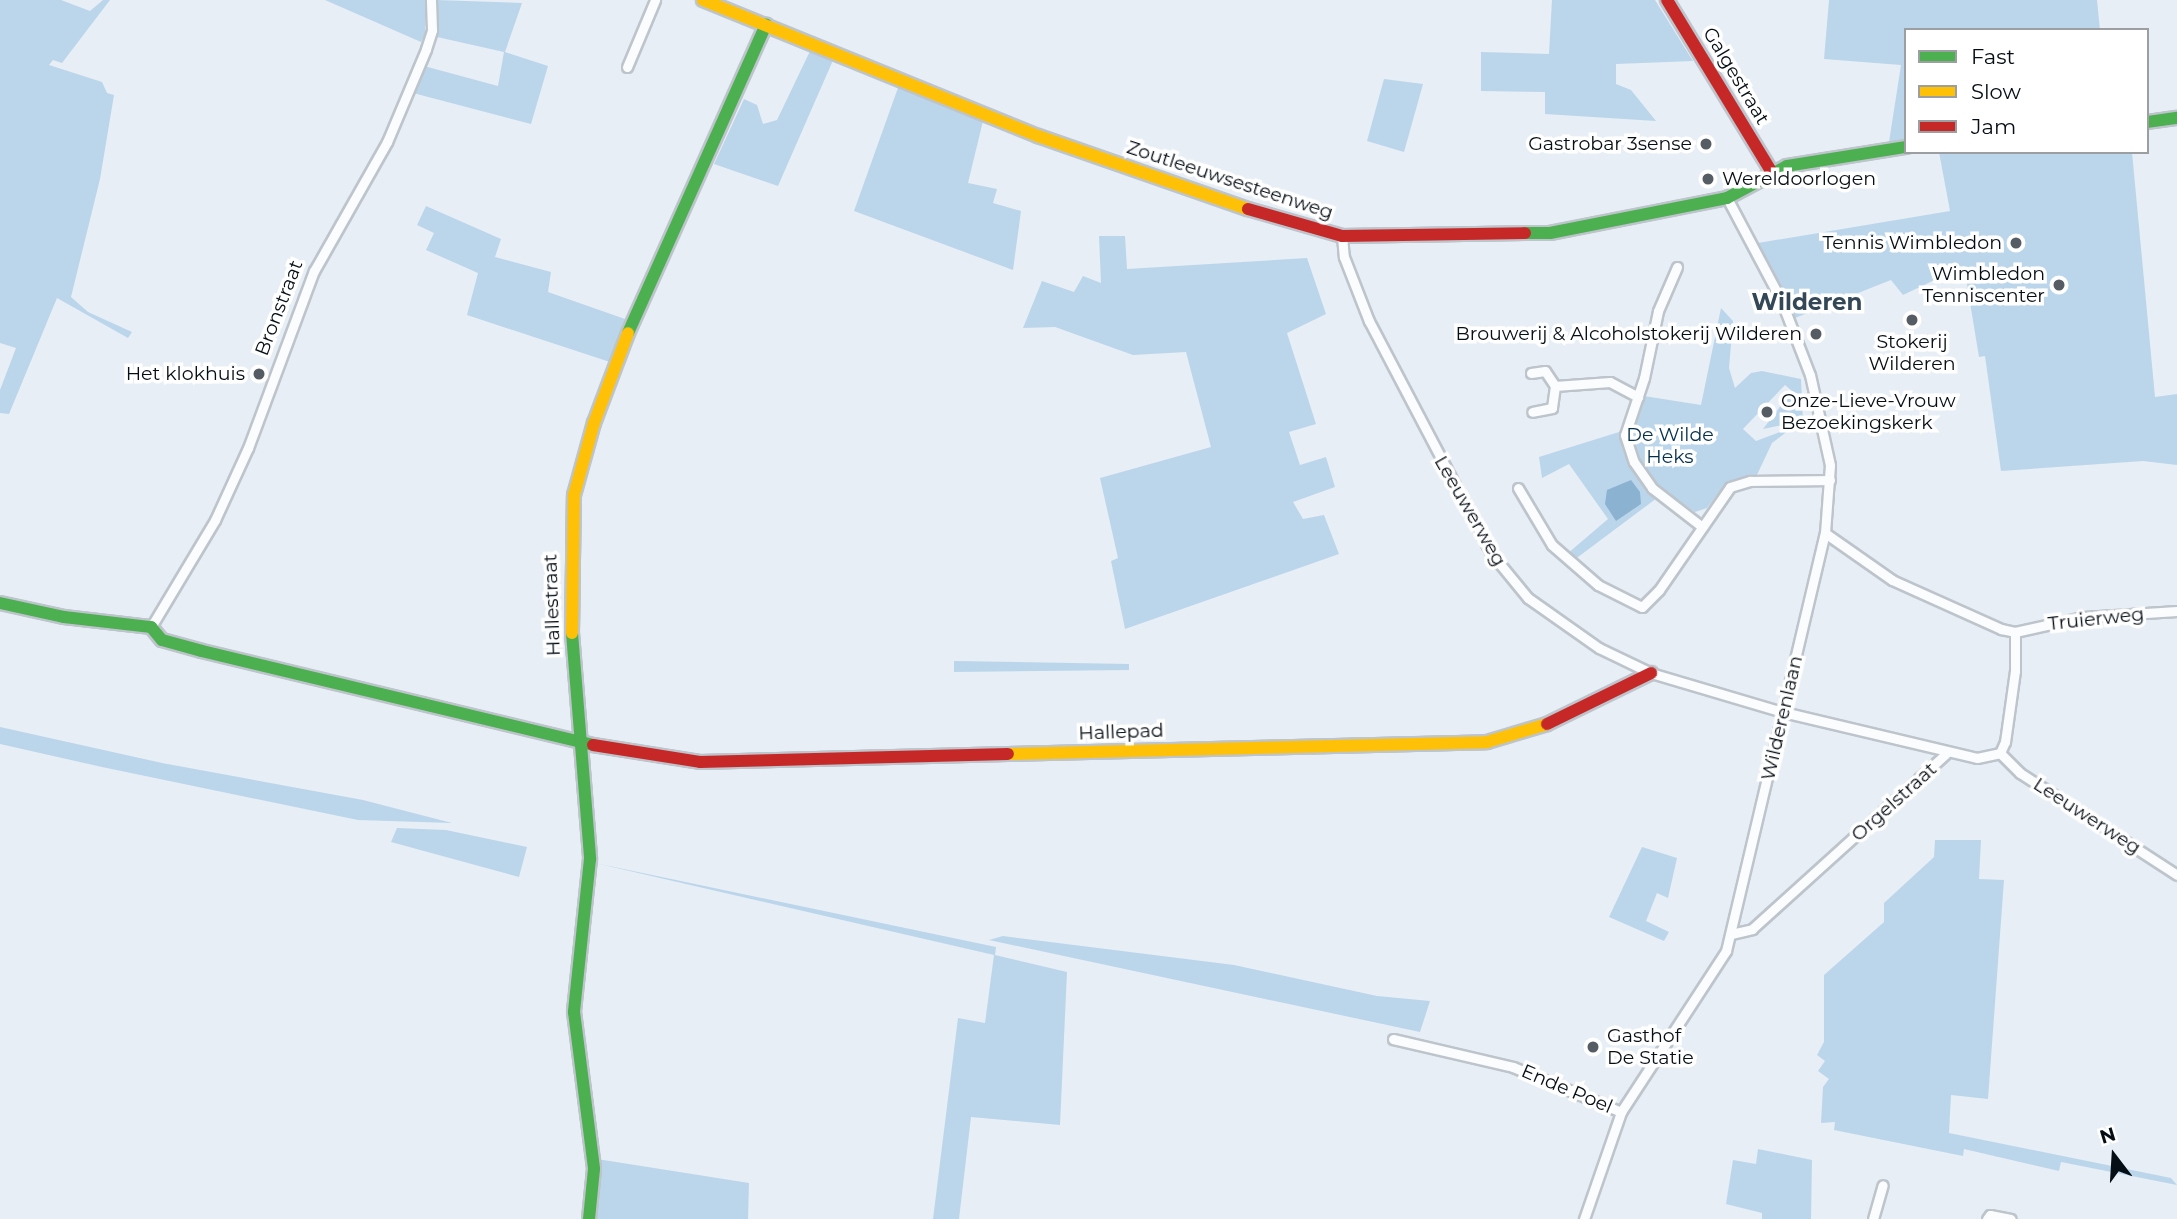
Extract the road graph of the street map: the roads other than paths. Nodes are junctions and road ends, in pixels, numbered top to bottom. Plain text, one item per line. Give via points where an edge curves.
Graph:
1 (431, 0) edge
2 (655, 0) edge
3 (703, 0) edge
4 (1667, 0) edge
5 (766, 24) junction
6 (627, 68) dead end
7 (2177, 118) edge
8 (2149, 122) edge
9 (1904, 147) edge
10 (1772, 173) junction
11 (1727, 198) junction
12 (1342, 236) junction
13 (1677, 267) dead end
14 (1531, 373) dead end
15 (1555, 386) junction
16 (1638, 397) junction
17 (1532, 412) dead end
18 (1830, 480) junction
19 (1518, 488) dead end
20 (1701, 526) junction
21 (1825, 533) junction
22 (0, 603) edge
23 (2177, 611) edge
24 (151, 627) junction
25 (2015, 632) junction
26 (1651, 673) junction
27 (1783, 712) junction
28 (579, 743) junction
29 (2000, 753) junction
30 (1946, 754) junction
31 (2177, 875) edge
32 (1731, 934) junction
33 (1393, 1039) dead end
34 (1621, 1112) junction
35 (1883, 1185) dead end
36 (589, 1219) edge
37 (1584, 1219) edge
38 (1873, 1219) edge
39 (1987, 1219) edge
40 (2011, 1219) edge

1 - 24 street, Bronstraat via 432,30 387,142 314,271 215,520
2 - 6 street
3 - 5 street, Zoutleeuwsesteenweg
4 - 10 street, Galgestraat
5 - 12 street, Zoutleeuwsesteenweg via 1038,136 1295,225
5 - 28 street, Hallestraat via 635,314 582,462 569,551
7 - 8 street
9 - 10 street, Zoutleeuwsesteenweg via 1816,158
10 - 11 street, Zoutleeuwsesteenweg
11 - 12 street, Zoutleeuwsesteenweg via 1550,233
11 - 18 street, Wilderenlaan via 1781,300 1805,360 1821,412
12 - 26 street, Leeuwerweg via 1344,257 1369,321 1500,566 1528,598 1569,630
13 - 16 street via 1658,311
14 - 15 street via 1545,371
15 - 16 street via 1610,382
15 - 17 street via 1552,408
16 - 20 street via 1625,428 1629,454 1652,488
18 - 20 street via 1738,482
18 - 21 street, Wilderenlaan
19 - 20 street via 1552,545 1598,584 1642,607 1659,590
21 - 25 street via 1892,580 1965,616
21 - 27 street, Wilderenlaan
22 - 24 street via 64,617
23 - 25 street, Truierweg via 2083,617
24 - 28 street via 162,640 188,648
25 - 29 street via 2008,729
26 - 27 street, Leeuwerweg
26 - 28 street, Hallepad via 1526,734 1450,745 1205,747 700,762
27 - 30 street, Leeuwerweg
27 - 32 street, Wilderenlaan
28 - 36 street, Hallestraat via 590,859 574,1012 594,1169
29 - 30 street, Orgelstraat via 1977,758
29 - 31 street, Leeuwerweg via 2020,772
30 - 32 street, Orgelstraat via 1752,929
32 - 34 street, Wilderenlaan via 1718,969 1652,1059
33 - 34 street, Ende Poel via 1513,1067
34 - 37 street, Wilderenlaan
35 - 38 street
39 - 40 street via 1990,1214

